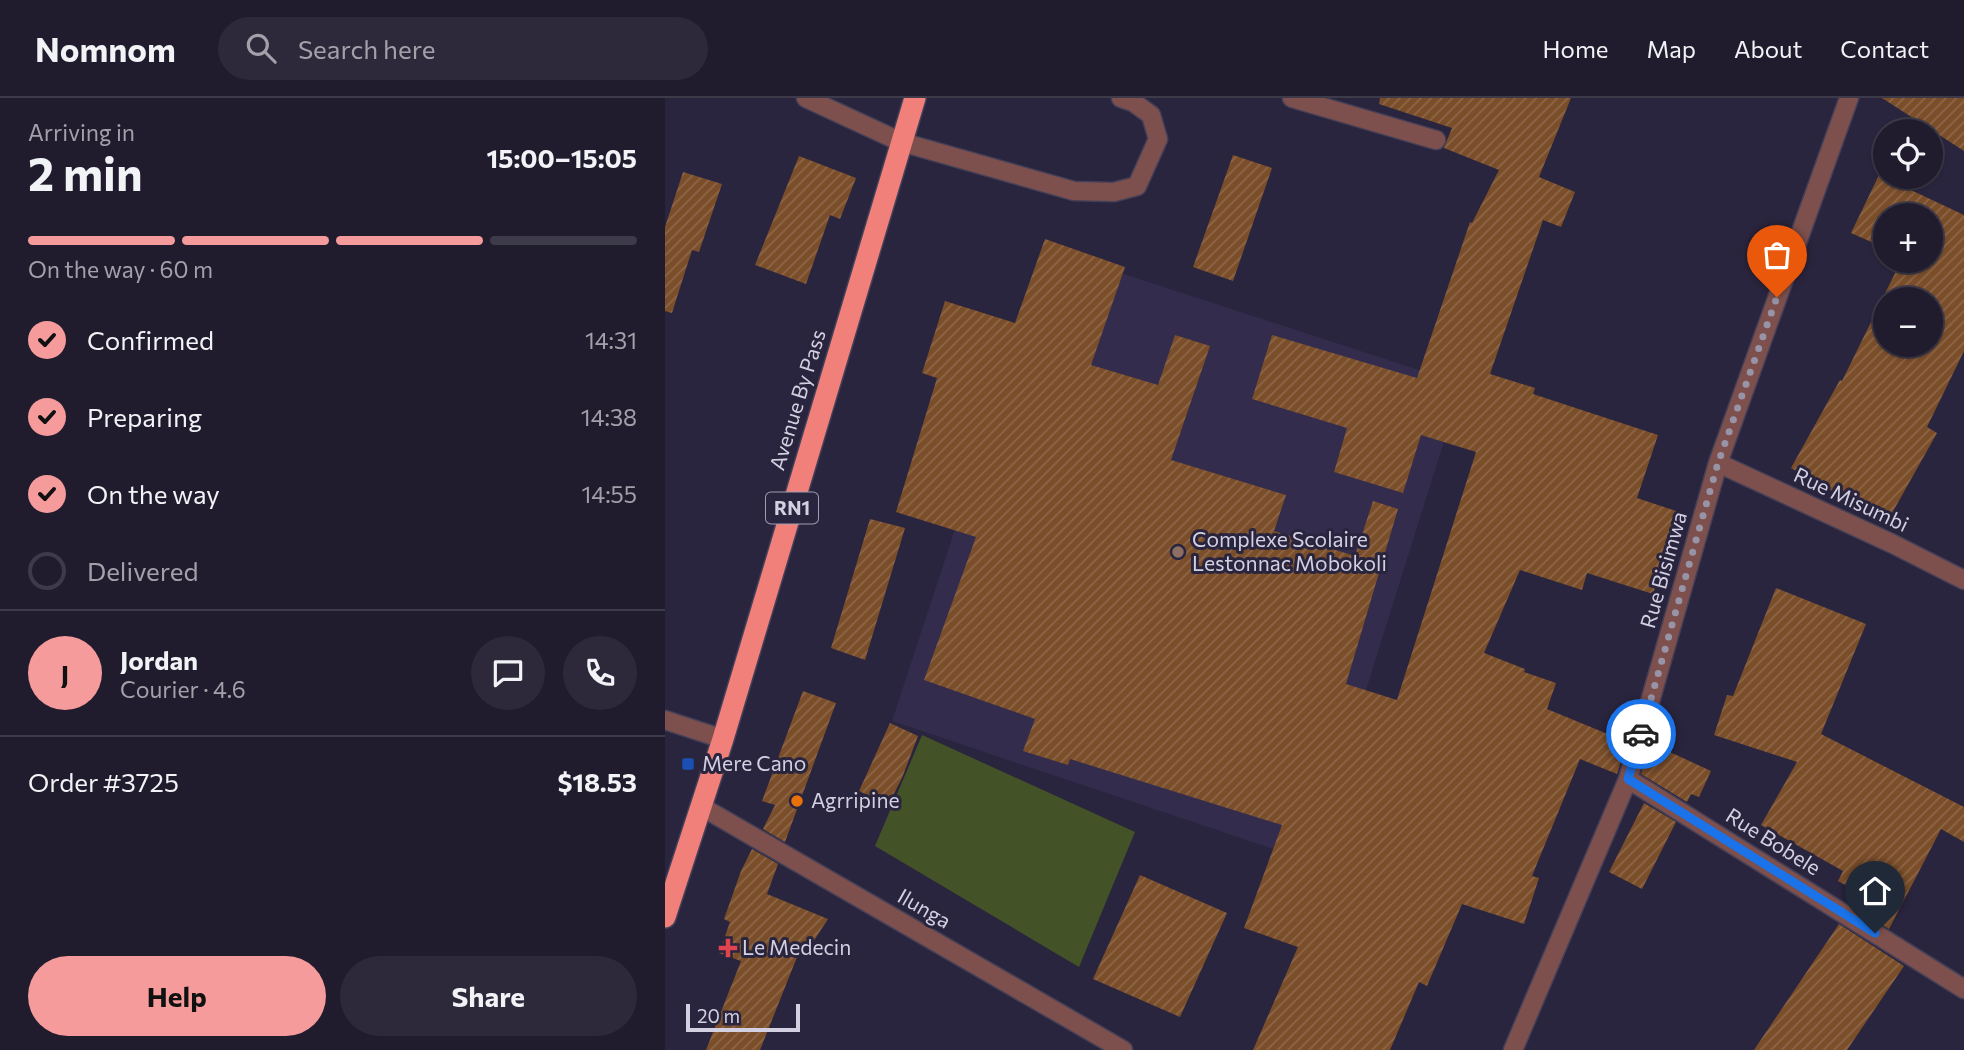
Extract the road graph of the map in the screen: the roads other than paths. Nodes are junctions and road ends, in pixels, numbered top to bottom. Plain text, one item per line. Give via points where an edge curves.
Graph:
1 (806, 98) edge
2 (915, 98) edge
3 (1121, 98) edge
4 (1291, 98) edge
5 (1849, 98) edge
6 (1436, 140) dead end
7 (901, 142) junction
8 (1718, 463) junction
9 (1964, 580) edge
10 (665, 720) edge
11 (723, 739) junction
12 (1628, 779) junction
13 (702, 807) junction
14 (665, 917) edge
15 (1964, 989) edge
16 (1123, 1050) edge
17 (1513, 1050) edge

1 - 7 street
2 - 7 highway, Avenue By Pass / RN1
3 - 7 street via 1151,115 1158,139 1136,186 1114,192 1074,191
4 - 6 street
5 - 8 street, Rue Bisimwa
7 - 11 highway, Avenue By Pass / RN1
8 - 9 street, Rue Misumbi
8 - 12 street, Rue Bisimwa
10 - 11 street
11 - 13 highway, Avenue By Pass / RN1
12 - 15 street, Rue Bobele
12 - 17 street, Rue Bisimwa
13 - 14 highway, Avenue By Pass / RN1
13 - 16 street, Ilunga

